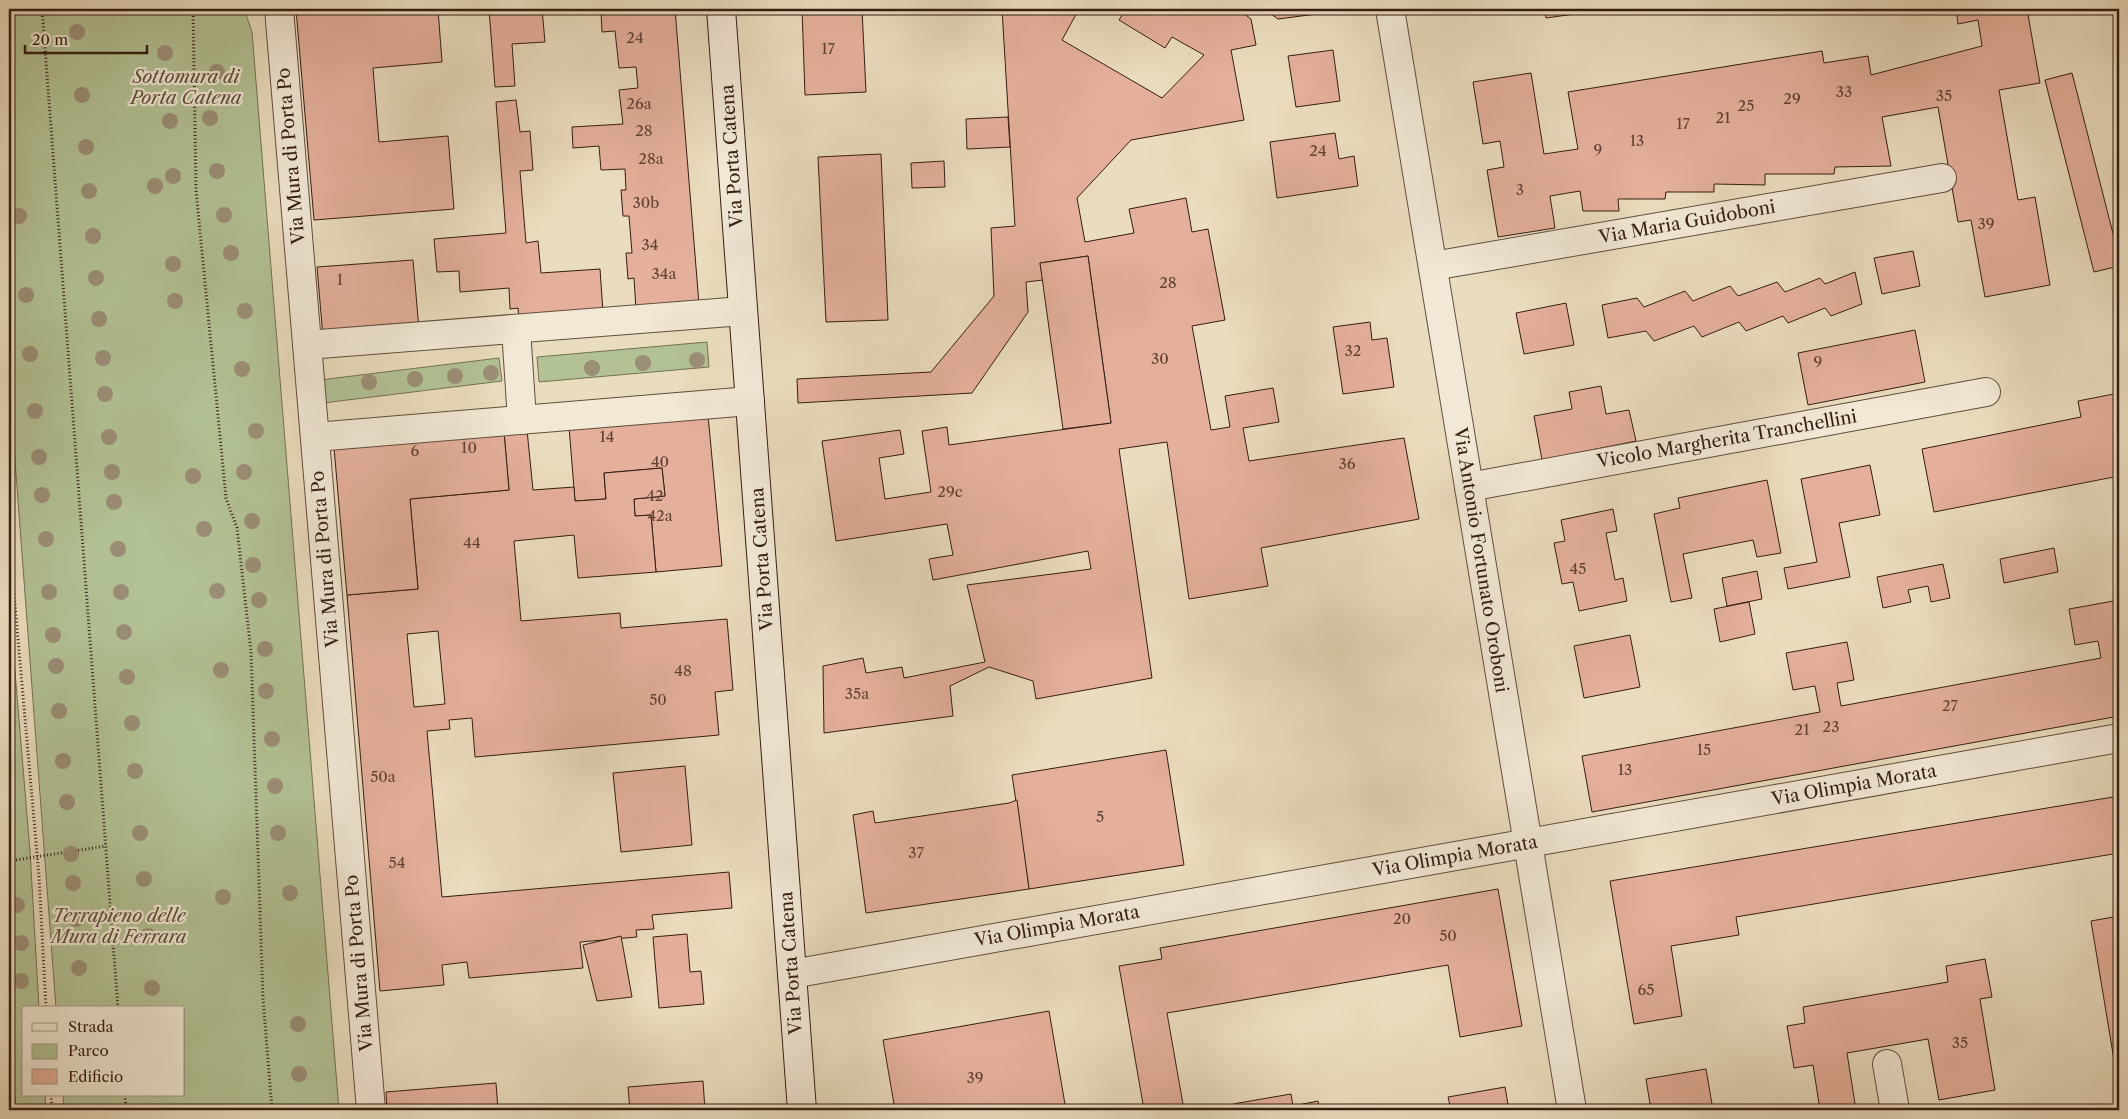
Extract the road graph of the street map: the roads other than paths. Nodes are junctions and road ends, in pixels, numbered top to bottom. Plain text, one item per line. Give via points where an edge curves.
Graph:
1 (279, 9) edge
2 (721, 9) edge
3 (1390, 9) edge
4 (1942, 178) dead end
5 (1433, 266) junction
6 (743, 312) junction
7 (516, 329) junction
8 (307, 344) junction
9 (1986, 392) dead end
10 (750, 401) junction
11 (522, 420) junction
12 (315, 437) junction
13 (1469, 487) junction
14 (2119, 738) edge
15 (1528, 843) junction
16 (792, 974) junction
17 (1887, 1064) dead end
18 (371, 1110) edge
19 (802, 1110) edge
20 (1572, 1110) edge
21 (1895, 1110) edge

1 - 8 street, Via Mura di Porta Po
2 - 6 street, Via Porta Catena
3 - 5 street, Via Antonio Fortunato Oroboni
4 - 5 street, Via Maria Guidoboni
5 - 13 street, Via Antonio Fortunato Oroboni
6 - 7 street
6 - 10 street, Via Porta Catena
7 - 8 street
7 - 11 street
8 - 12 street, Via Mura di Porta Po
9 - 13 street, Vicolo Margherita Tranchellini
10 - 11 street
10 - 16 street, Via Porta Catena
11 - 12 street
12 - 18 street, Via Mura di Porta Po
13 - 15 street, Via Antonio Fortunato Oroboni
14 - 15 street, Via Olimpia Morata
15 - 16 street, Via Olimpia Morata
15 - 20 street, Via Antonio Fortunato Oroboni
16 - 19 street, Via Porta Catena
17 - 21 street

